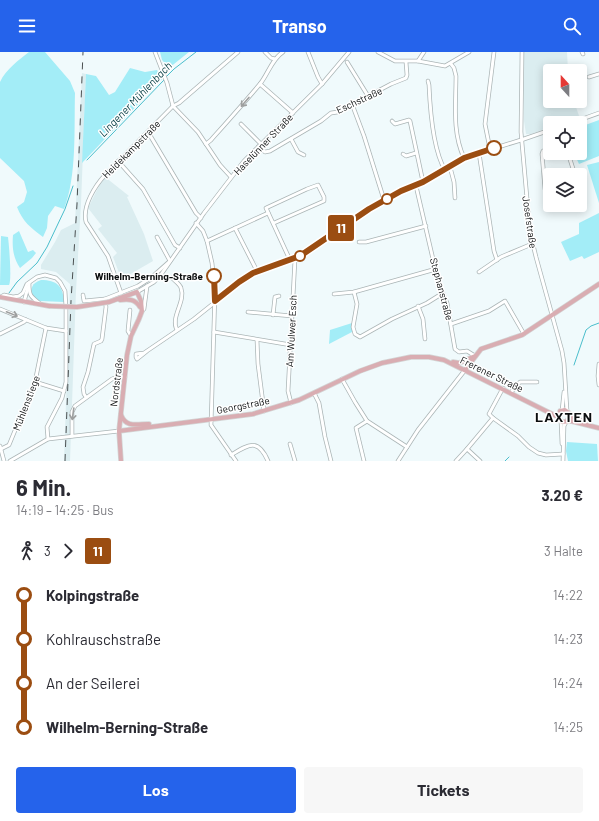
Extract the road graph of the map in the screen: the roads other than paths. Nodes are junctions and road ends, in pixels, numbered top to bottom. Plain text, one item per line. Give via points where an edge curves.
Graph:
1 (155, 52) edge
2 (238, 52) edge
3 (265, 52) edge
4 (283, 52) edge
5 (308, 52) edge
6 (349, 52) edge
7 (378, 52) edge
8 (424, 52) edge
9 (469, 52) edge
10 (494, 52) edge
11 (522, 52) edge
12 (384, 54) edge
13 (275, 59) junction
14 (418, 61) junction
15 (347, 62) dead end
16 (406, 62) junction
17 (451, 64) junction
18 (599, 74) edge
19 (589, 77) dead end
20 (428, 81) dead end
21 (260, 84) junction
22 (322, 84) junction
23 (368, 96) junction
24 (352, 104) junction
25 (173, 106) junction
26 (293, 113) junction
27 (599, 113) edge
28 (587, 117) edge
29 (392, 121) dead end
30 (241, 124) dead end
31 (148, 132) junction
32 (543, 132) edge
33 (291, 139) junction
34 (521, 140) junction
35 (206, 144) junction
36 (261, 144) junction
37 (258, 147) junction
38 (490, 149) junction
39 (543, 151) edge
40 (416, 153) junction
41 (479, 153) junction
42 (403, 154) dead end
43 (304, 155) dead end
44 (464, 158) junction
45 (118, 161) junction
46 (450, 167) junction
47 (543, 168) edge
48 (445, 170) junction
49 (231, 177) junction
50 (423, 182) junction
51 (416, 186) junction
52 (454, 198) dead end
53 (384, 200) junction
54 (268, 213) junction
55 (200, 218) junction
56 (274, 223) junction
57 (196, 224) junction
58 (426, 226) junction
59 (235, 228) junction
60 (157, 237) dead end
61 (207, 241) junction
62 (359, 242) dead end
63 (532, 244) junction
64 (180, 248) junction
65 (295, 259) junction
66 (290, 260) junction
67 (497, 260) junction
68 (170, 261) junction
69 (436, 269) junction
70 (257, 271) junction
71 (479, 272) dead end
72 (172, 278) dead end
73 (29, 283) junction
74 (599, 284) edge
75 (147, 286) junction
76 (137, 292) junction
77 (354, 292) junction
78 (443, 293) junction
79 (334, 294) dead end
80 (83, 295) dead end
81 (278, 296) dead end
82 (0, 297) edge
83 (121, 297) junction
84 (215, 301) junction
85 (24, 302) junction
86 (107, 302) junction
87 (41, 305) junction
88 (418, 306) junction
89 (0, 310) edge
90 (130, 310) dead end
91 (142, 311) junction
92 (248, 312) dead end
93 (274, 315) junction
94 (292, 316) junction
95 (552, 316) junction
96 (25, 320) junction
97 (451, 324) junction
98 (46, 328) junction
99 (177, 330) junction
100 (66, 331) junction
101 (214, 332) junction
102 (0, 334) edge
103 (524, 334) junction
104 (131, 336) junction
105 (425, 339) dead end
106 (257, 340) junction
107 (291, 345) junction
108 (148, 351) junction
109 (475, 356) junction
110 (433, 358) joint
111 (448, 361) junction
112 (599, 364) edge
113 (465, 370) junction
114 (125, 377) junction
115 (342, 379) junction
116 (35, 382) junction
117 (537, 382) dead end
118 (599, 385) edge
119 (502, 388) junction
120 (64, 391) junction
121 (314, 393) junction
122 (511, 393) junction
123 (86, 397) junction
124 (291, 403) junction
125 (121, 407) junction
126 (264, 410) junction
127 (561, 414) junction
128 (570, 416) junction
129 (493, 418) junction
130 (212, 420) junction
131 (367, 421) junction
132 (567, 422) junction
133 (155, 426) junction
134 (593, 426) junction
135 (599, 428) edge
136 (119, 430) junction
137 (72, 436) junction
138 (48, 439) junction
139 (290, 444) dead end
140 (407, 447) junction
141 (563, 447) junction
142 (1, 448) edge
143 (467, 449) junction
144 (563, 454) junction
145 (231, 455) junction
146 (6, 461) edge
147 (121, 461) edge
148 (236, 461) edge
149 (268, 461) edge
150 (295, 461) edge
151 (331, 461) edge
152 (364, 461) edge
153 (398, 461) edge
154 (456, 461) edge
155 (480, 461) edge
156 (563, 461) edge

1 - 25 street
2 - 25 street, Heidekampstraße
3 - 13 street
4 - 13 street
5 - 22 street
6 - 22 street, Haselünner Straße
7 - 12 street
8 - 14 street
9 - 17 street
10 - 38 street via 485,124
11 - 34 street, Josefstraße
12 - 16 street via 395,61
13 - 21 street
14 - 16 street
14 - 17 street via 445,66
15 - 23 street
16 - 23 street, Eschstraße via 406,78
17 - 44 street via 456,76 456,130
18 - 19 street
20 - 48 street via 430,112 438,155
21 - 26 street
21 -> 35 street
22 - 26 street, Haselünner Straße
23 - 24 street, Eschstraße
24 - 33 street, Eschstraße via 331,113 321,122
24 - 53 street
25 - 31 street, Heidekampstraße
25 - 35 street
26 - 36 street, Haselünner Straße
27 - 28 street
29 - 40 street via 395,124 410,120
30 - 36 street
31 - 45 street, Heidekampstraße
31 - 55 street
32 - 34 street
33 - 37 street, Eschstraße via 268,152
33 - 43 street via 298,152
34 - 38 street
34 - 63 street, Josefstraße
35 - 49 street
36 - 37 street, Haselünner Straße
37 - 49 street, Haselünner Straße
38 - 41 street
39 - 47 street
40 - 42 street via 406,156
40 - 50 street
41 - 44 street
41 - 67 street
44 - 46 street
45 - 64 street via 143,189 175,245
45 - 83 street, Heidekampstraße via 98,183 86,208 85,217 108,256
46 - 48 street
46 - 52 street via 454,182
48 - 50 street
49 - 55 street, Haselünner Straße
50 - 51 street
51 - 53 street
51 - 58 street, Stephanstraße
53 - 65 street
54 - 56 street
54 - 56 street via 268,206 319,186 324,201
54 - 59 street
55 - 57 street, Haselünner Straße
56 - 66 street
57 - 61 street via 203,231
57 - 64 street, Haselünner Straße
58 - 62 street
58 - 69 street, Stephanstraße
59 - 61 street
59 - 70 street
60 - 68 street
61 - 84 street via 214,276
63 - 67 street
63 - 95 street, Josefstraße
64 - 68 street, Haselünner Straße
65 - 66 street
65 - 94 street, Am Wulwer Esch
66 - 70 street
67 - 71 street
68 - 75 street, Haselünner Straße via 160,276
68 - 83 street, Haselünner Straße
69 - 77 street
69 - 78 street, Stephanstraße
70 - 84 street
72 - 99 street via 182,292 175,321
73 - 82 street via 19,296
73 - 85 street
73 - 87 street via 31,297
73 - 100 street via 45,275 52,276 60,282 66,295
74 - 95 main road
75 - 76 street, Haselünner Straße
75 - 91 street
76 - 83 main road
76 - 91 main road
77 - 79 street
77 - 88 street via 357,304 353,329 358,337
78 - 88 street
78 - 97 street, Stephanstraße via 448,304
80 - 86 street via 84,301
81 - 93 street via 275,297
82 - 85 main road
83 - 86 main road
83 - 91 main road via 134,301
84 - 99 street
84 - 101 street
85 - 87 main road
86 - 87 main road, bridge via 77,307
86 - 123 street via 102,339 94,344 84,387
88 - 105 street via 424,319
89 -> 96 street
90 - 104 street, Nordstraße via 128,331
91 - 104 main road, Nordstraße
92 - 93 street
93 - 94 street
94 - 107 street, Am Wulwer Esch
95 - 103 main road
95 - 127 street, Josefstraße via 564,363 565,388
96 - 98 street
96 - 102 street
97 - 103 street via 489,310 505,301
97 - 109 street, Stephanstraße via 457,351 469,352
98 - 100 street
98 - 116 street, Mühlenstiege
99 - 108 street
100 - 120 street
101 - 106 street
101 - 130 street
103 - 109 main road via 484,348
104 - 114 main road, Nordstraße
106 - 107 street
106 - 126 street
107 - 124 street, Am Wulwer Esch via 288,391
108 - 108 street via 136,354 137,359 143,355
109 - 111 main road via 459,362
109 - 113 main road
110 - 111 main road, Frerener Straße
110 - 115 main road, Georgstraße via 411,357 388,361
111 - 113 main road, Frerener Straße
112 - 118 street
113 - 119 main road, Frerener Straße
113 - 140 street
114 - 123 street via 112,379
114 - 125 main road, Nordstraße
115 - 121 main road, Georgstraße
115 - 131 street
116 - 120 street
116 - 142 street, Mühlenstiege via 11,442
117 - 122 street via 520,382
119 - 122 main road, Frerener Straße
119 - 129 street via 489,414
120 - 138 street via 47,427
121 - 124 main road, Georgstraße
121 - 151 street via 319,403
122 - 127 main road, Frerener Straße
123 -> 137 street via 73,408
124 - 126 main road, Georgstraße
125 - 133 main road via 121,416 127,424
125 - 136 main road, Nordstraße
126 - 130 main road, Georgstraße
127 - 128 main road
127 - 132 main road
127 - 141 street, Josefstraße
128 - 132 main road
128 - 134 main road
129 - 143 street
129 - 144 street via 536,452 546,455
130 - 133 main road, Georgstraße
130 - 145 street via 213,428
131 - 140 street
131 - 152 street via 356,428
132 - 134 main road
132 - 141 street
133 - 136 main road, Georgstraße
134 - 135 main road
136 - 137 street, Georgstraße
136 - 147 main road, Nordstraße
137 - 138 street, Georgstraße
138 - 146 street
139 - 150 street
140 - 153 street
141 - 144 street
142 - 146 street
143 - 154 street
143 - 155 street
144 - 156 street
145 - 148 street
145 - 149 street via 254,444

